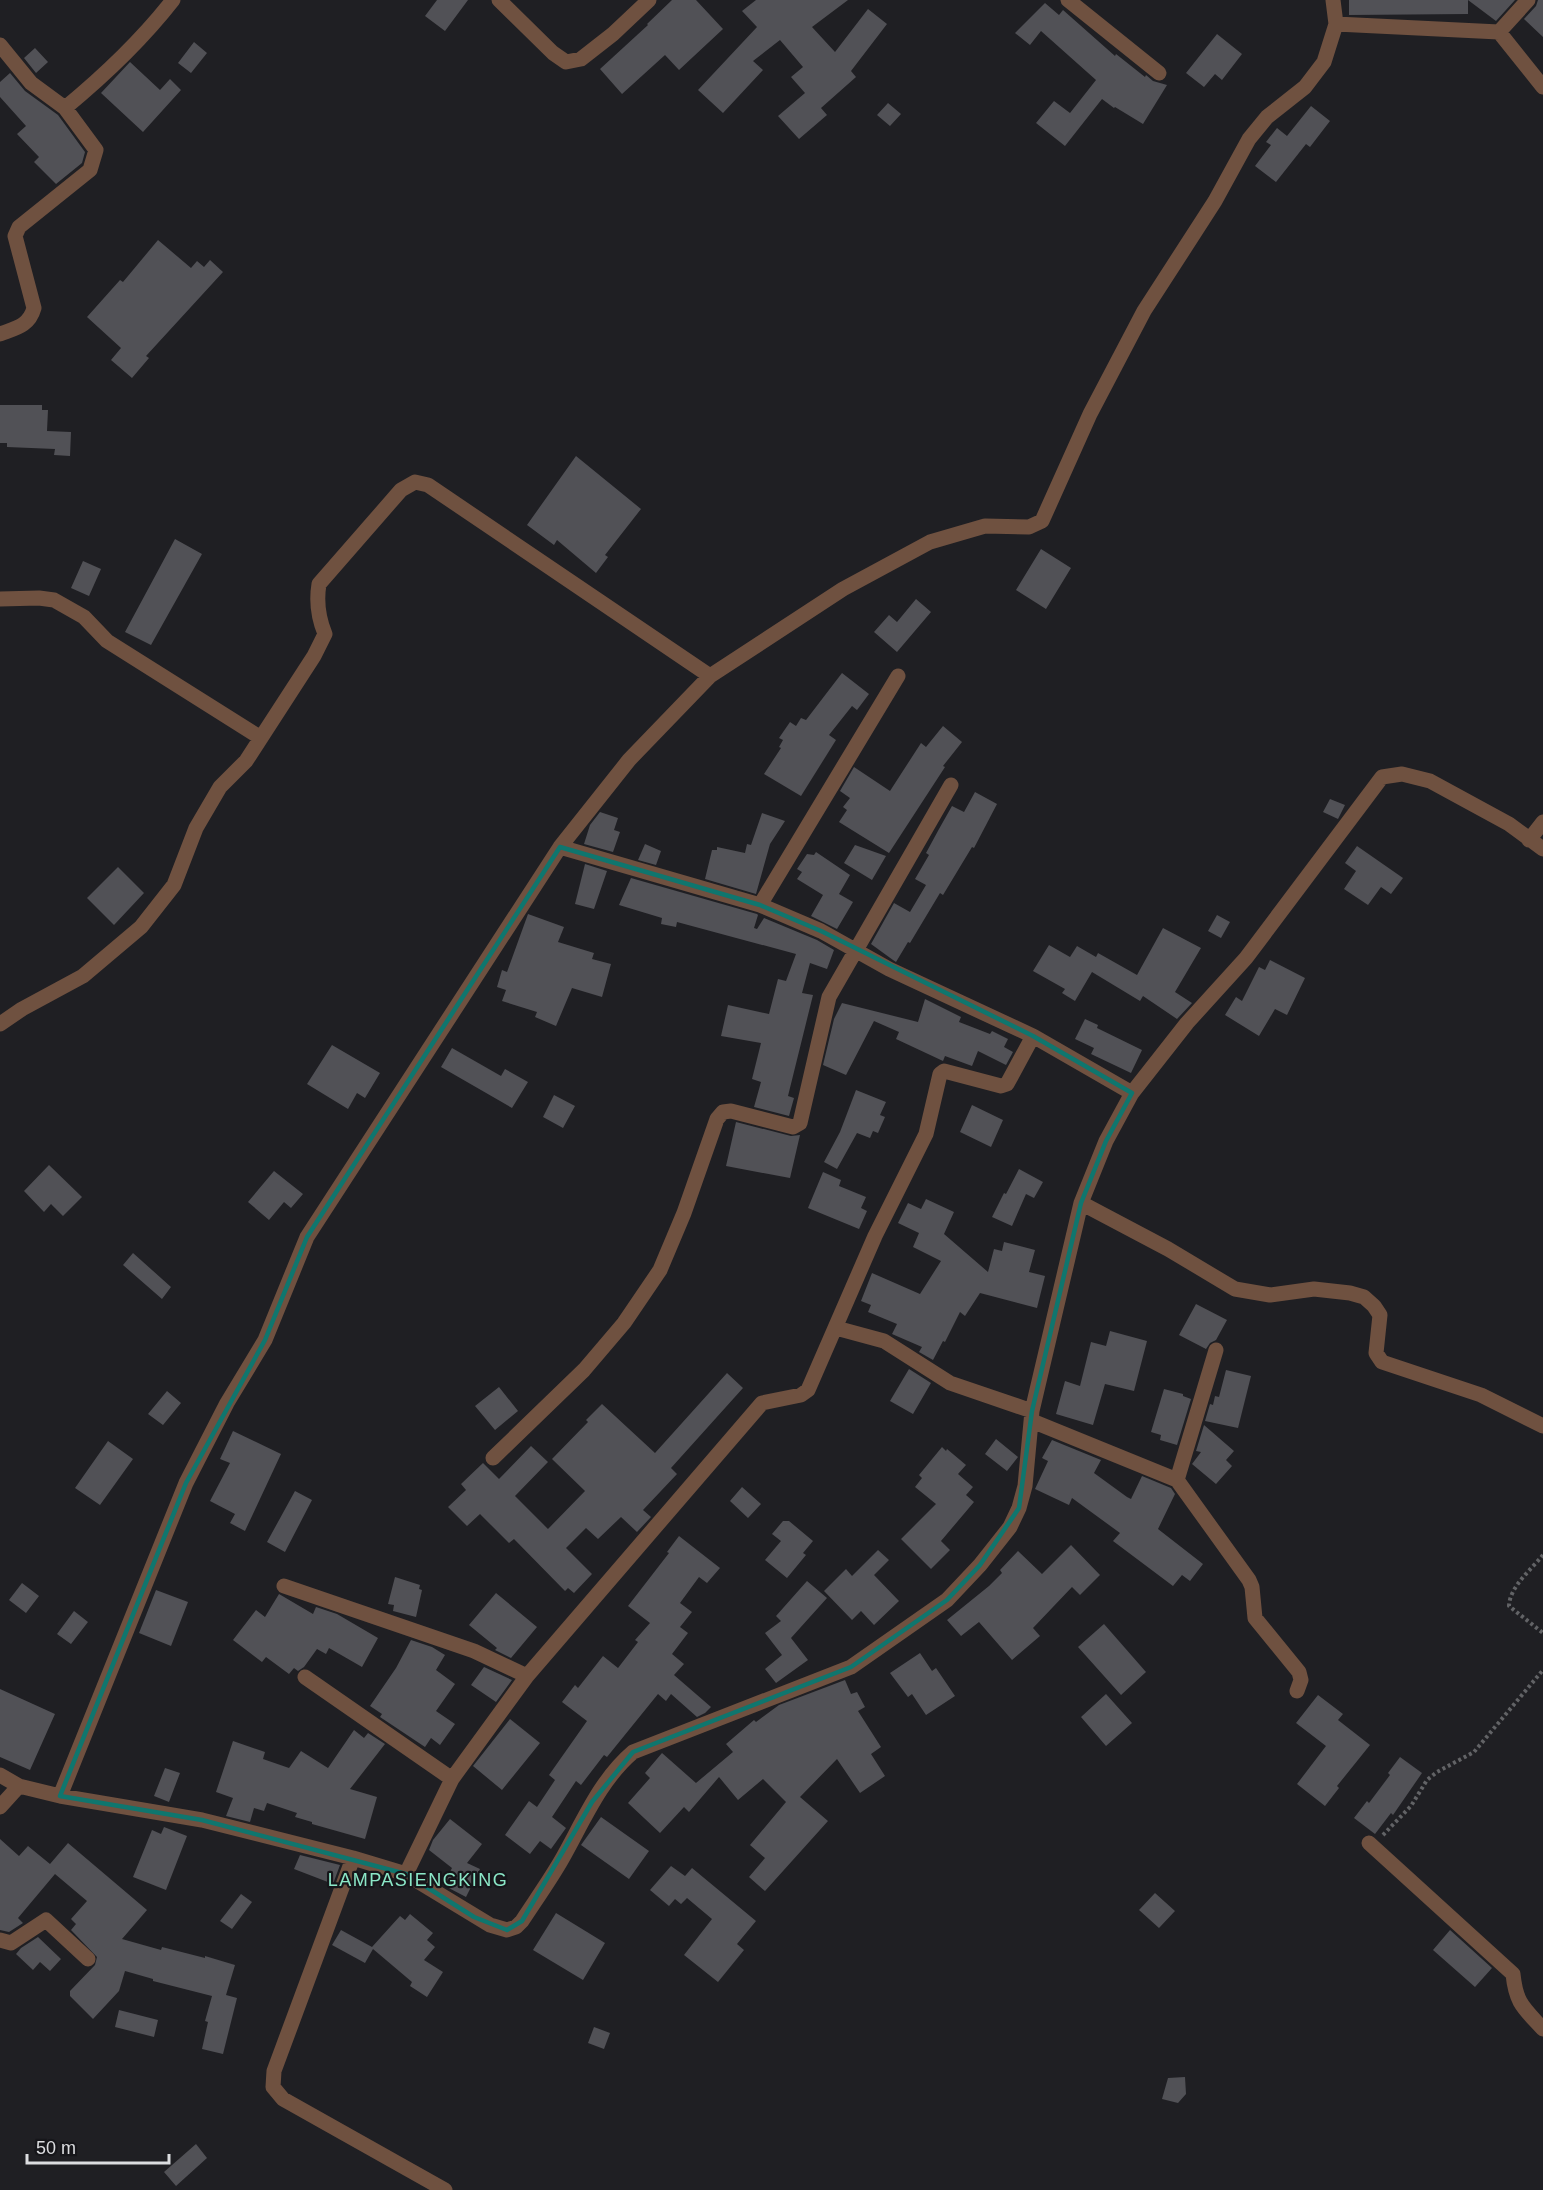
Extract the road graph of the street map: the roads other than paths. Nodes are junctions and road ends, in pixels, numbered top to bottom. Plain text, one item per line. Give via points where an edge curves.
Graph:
1 (173, 0) edge
2 (499, 0) edge
3 (649, 0) edge
4 (1068, 0) edge
5 (1333, 0) edge
6 (1528, 0) edge
7 (1336, 24) junction
8 (1499, 32) junction
9 (0, 45) edge
10 (1159, 73) dead end
11 (1543, 87) edge
12 (65, 108) junction
13 (0, 334) edge
14 (0, 599) edge
15 (710, 676) junction
16 (898, 676) dead end
17 (261, 738) junction
18 (951, 785) dead end
19 (1543, 822) edge
20 (1529, 840) junction
21 (560, 847) junction
22 (1543, 849) edge
23 (760, 905) junction
24 (856, 950) junction
25 (0, 1024) edge
26 (1034, 1036) junction
27 (1132, 1093) junction
28 (1081, 1203) junction
29 (836, 1328) junction
30 (1216, 1350) dead end
31 (1032, 1416) junction
32 (1543, 1426) edge
33 (494, 1458) dead end
34 (1177, 1480) junction
35 (284, 1586) dead end
36 (527, 1676) junction
37 (305, 1677) dead end
38 (1297, 1691) dead end
39 (0, 1775) edge
40 (452, 1779) junction
41 (19, 1786) junction
42 (60, 1796) junction
43 (0, 1807) edge
44 (1369, 1843) dead end
45 (353, 1858) junction
46 (406, 1874) junction
47 (0, 1940) edge
48 (88, 1959) dead end
49 (1543, 2029) edge
50 (445, 2190) edge

1 - 12 street via 107,74
2 - 3 street via 566,62 581,59
4 - 10 street
5 - 7 street
6 - 8 street
7 - 8 street
7 - 15 street via 1320,68 1305,87 1254,131 1215,201 1144,311 1090,414 1042,521 1029,528 985,526 930,542 843,589
8 - 11 street
9 - 12 street via 31,83
12 - 13 street via 96,150 90,170 19,227 15,236 34,308 26,324
14 - 17 street via 54,600 84,617 107,641
15 - 17 street via 428,485 415,482 401,490 320,584 317,599 325,634 315,656
15 - 21 street via 629,760
16 - 23 street
17 - 25 street via 246,761 220,786 196,828 174,885 141,927 83,976
18 - 24 street
19 - 20 street
20 - 22 street
20 - 27 street via 1509,824 1430,781 1402,774 1382,777 1246,958 1187,1023
21 - 23 street
21 - 42 street via 307,1237 265,1340 186,1483
23 - 24 street
24 - 26 street
24 - 33 street via 829,997 800,1123 793,1127 723,1112 660,1270 624,1323 584,1370
26 - 27 street
26 - 29 street via 1007,1084 1001,1086 944,1071 940,1074 926,1134 875,1236
27 - 28 street via 1106,1141
28 - 31 street
28 - 32 street via 1235,1289 1270,1295 1314,1289 1364,1297 1380,1314 1376,1353 1382,1362 1481,1395
29 - 31 street via 884,1341 950,1383
29 - 36 street via 808,1390 762,1403
30 - 34 street
31 - 34 street
31 - 46 street via 1025,1486 1015,1518 980,1565 947,1600 851,1667 633,1752 592,1802 562,1860 516,1927 507,1930 490,1925
34 - 38 street via 1249,1580 1255,1618 1299,1672
35 - 36 street via 474,1651
36 - 40 street
37 - 40 street
39 - 41 street
40 - 46 street
41 - 42 street
41 - 43 street
42 - 45 street via 202,1820
44 - 49 street via 1513,1974 1518,2002
45 - 46 street
45 - 50 street via 274,2071 273,2087 283,2099
47 - 48 street via 11,1943 46,1920

